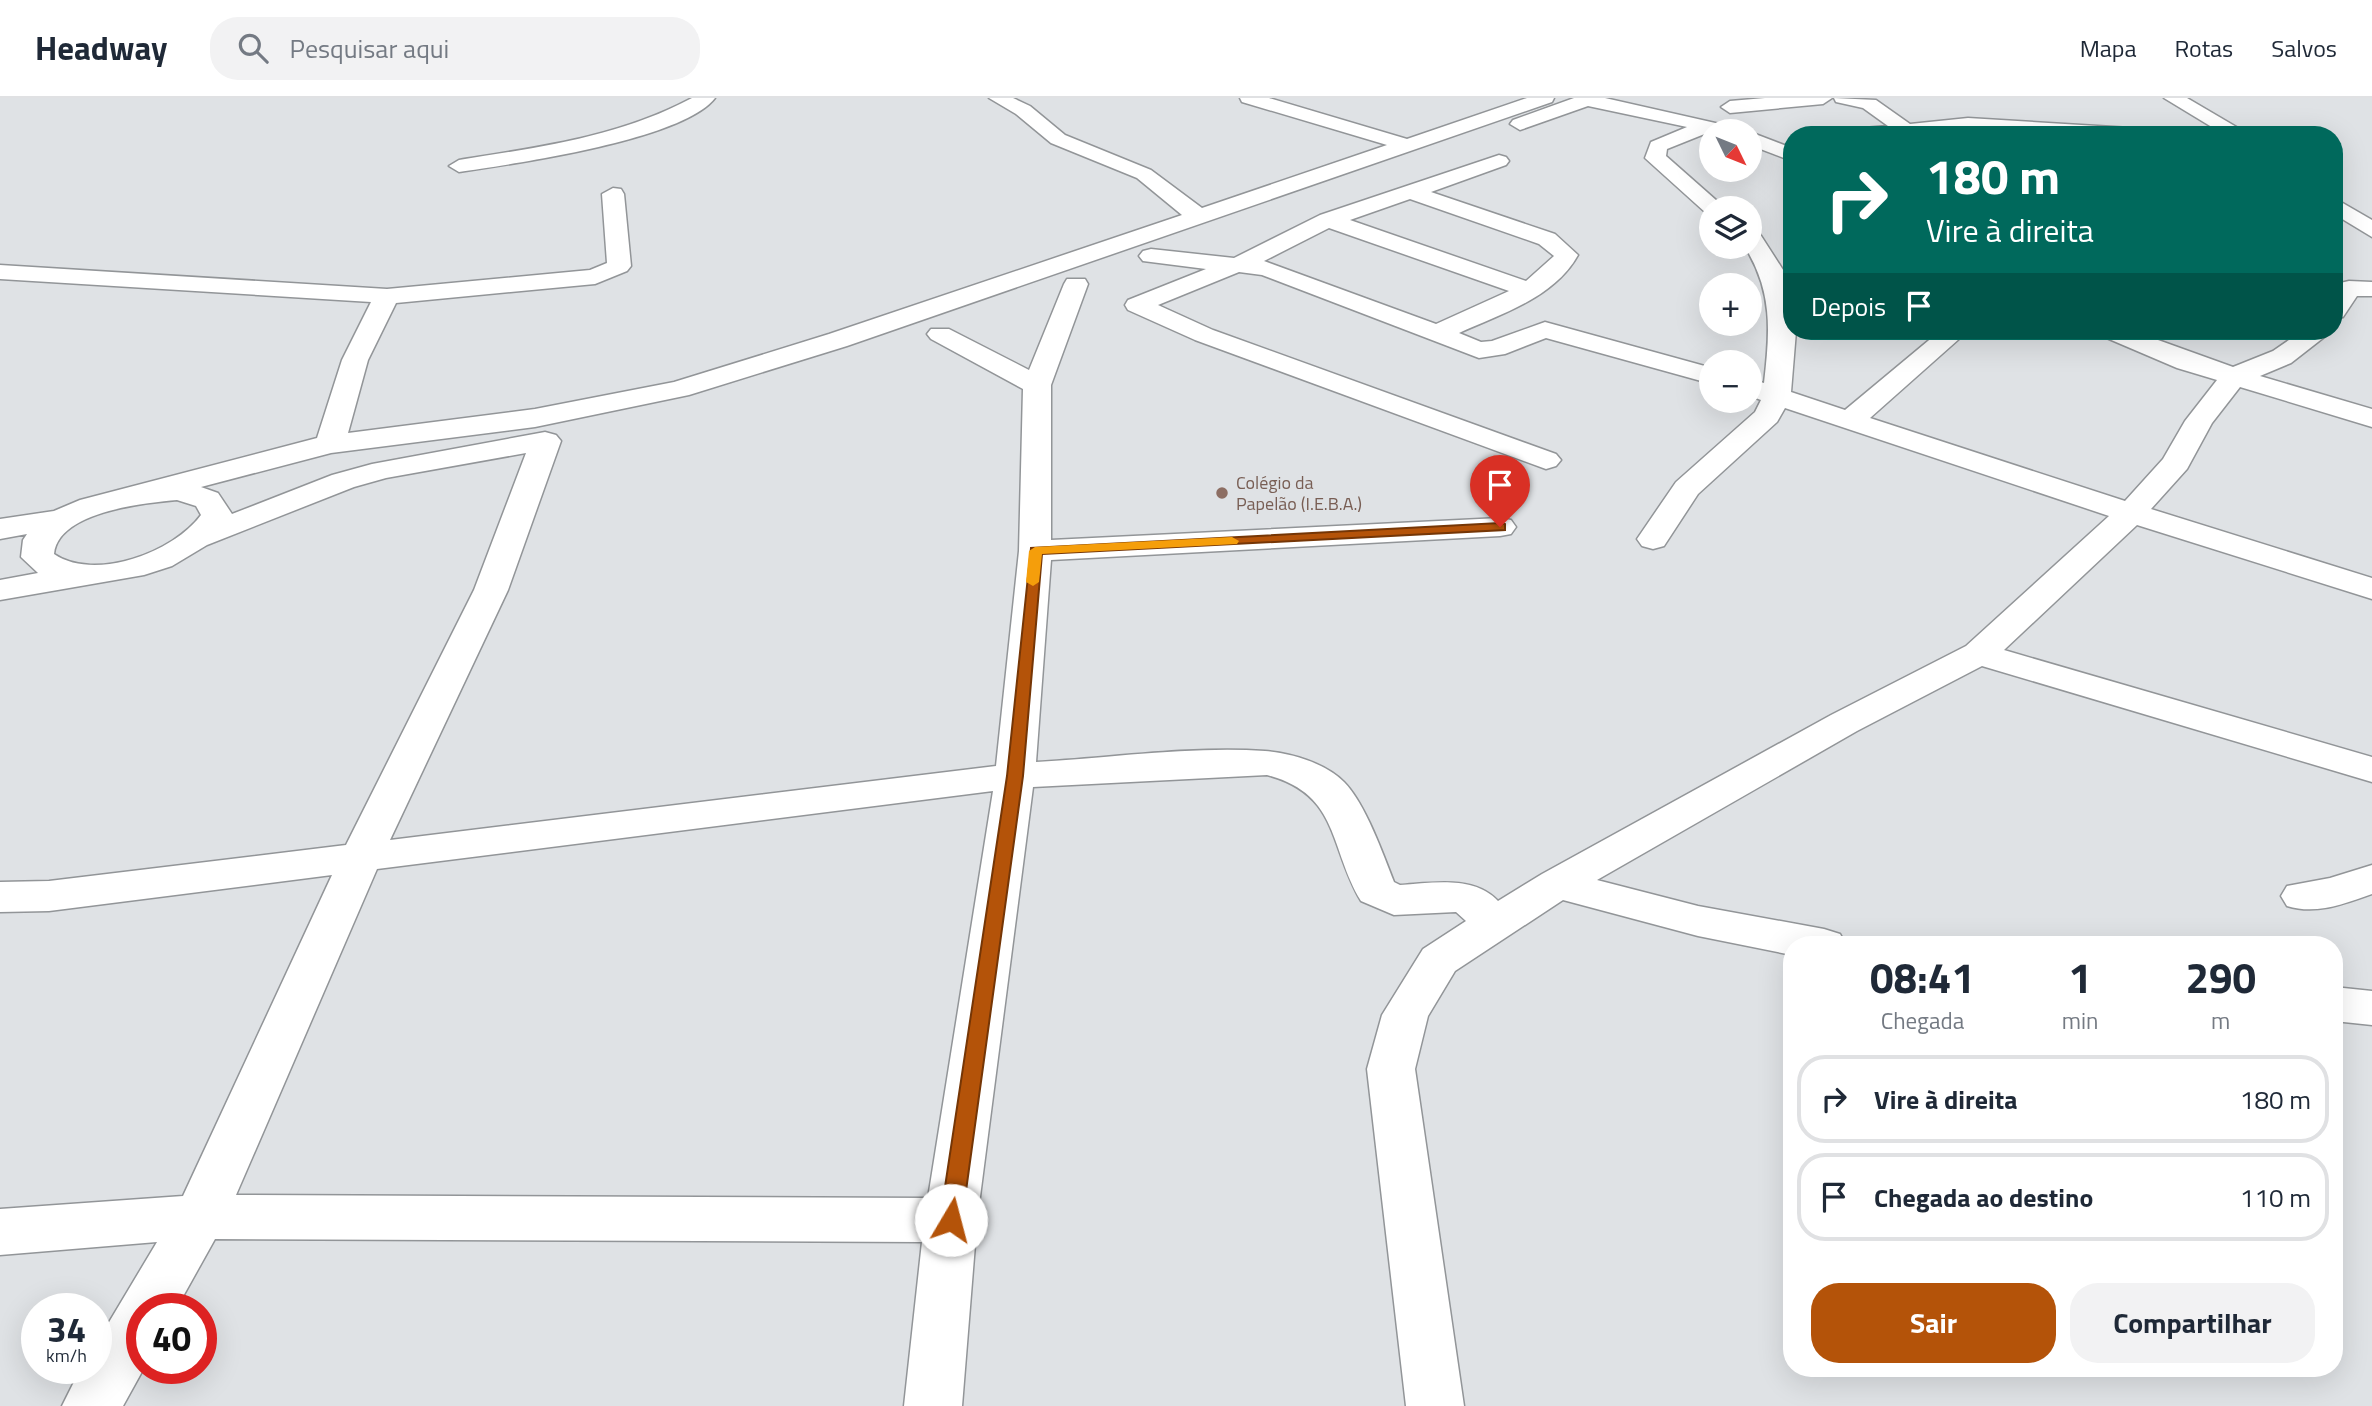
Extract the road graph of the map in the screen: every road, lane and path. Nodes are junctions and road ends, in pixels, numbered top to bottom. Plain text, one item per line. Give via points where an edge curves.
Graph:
1 (706, 98) edge
2 (998, 98) edge
3 (1249, 98) edge
4 (1545, 98) edge
5 (1823, 98) edge
6 (1843, 98) edge
7 (2173, 98) edge
8 (1589, 99) edge
9 (1730, 107) dead end
10 (1699, 125) edge
11 (1942, 125) joint
12 (1901, 126) edge
13 (1929, 126) edge
14 (1962, 126) edge
15 (2224, 126) edge
16 (1699, 134) edge
17 (1762, 142) edge
18 (1410, 146) junction
19 (1783, 148) edge
20 (1499, 161) dead end
21 (459, 166) dead end
22 (1410, 192) junction
23 (613, 194) dead end
24 (1700, 196) edge
25 (2343, 210) edge
26 (1199, 218) junction
27 (1328, 220) junction
28 (2372, 230) edge
29 (1762, 255) edge
30 (1151, 256) junction
31 (1239, 264) junction
32 (1, 272) edge
33 (1076, 284) junction
34 (1528, 290) junction
35 (1051, 293) dead end
36 (387, 296) junction
37 (1488, 309) junction
38 (977, 320) dead end
39 (1545, 330) junction
40 (1438, 333) junction
41 (940, 334) junction
42 (1944, 340) edge
43 (2135, 340) edge
44 (2306, 340) edge
45 (914, 342) dead end
46 (1699, 372) edge
47 (2233, 377) junction
48 (1037, 386) junction
49 (1763, 390) edge
50 (2372, 418) edge
51 (1851, 419) junction
52 (330, 444) junction
53 (1546, 460) dead end
54 (133, 495) junction
55 (2131, 513) junction
56 (66, 517) junction
57 (5, 526) edge
58 (1500, 527) dead end
59 (202, 537) junction
60 (1653, 538) dead end
61 (1035, 551) junction
62 (97, 573) junction
63 (2372, 589) edge
64 (0, 590) edge
65 (1979, 654) junction
66 (2372, 770) edge
67 (1015, 776) junction
68 (361, 857) junction
69 (2372, 879) edge
70 (1557, 884) junction
71 (2302, 896) dead end
72 (0, 897) edge
73 (1494, 925) junction
74 (1783, 938) edge
75 (2343, 1005) edge
76 (2372, 1008) edge
77 (200, 1217) junction
78 (951, 1220) junction
79 (0, 1232) edge
80 (156, 1293) edge
81 (126, 1346) edge
82 (91, 1406) edge
83 (933, 1406) edge
84 (1435, 1406) edge

1 - 21 street via 625,135
2 - 26 street via 1023,110 1058,139 1144,174
3 - 18 street
4 - 18 street
5 - 9 street
6 - 12 street via 1870,104
7 - 15 street
8 - 10 street
8 - 30 street
11 - 13 street
11 - 14 street
16 - 24 street via 1658,146 1655,158
17 - 19 street
18 - 26 street
20 - 22 street
22 - 27 street
22 - 34 street via 1560,247 1566,255 1564,264
23 - 36 street via 619,266 610,272
25 - 28 street
26 - 52 street via 679,389 535,418
27 - 31 street
27 - 34 street
29 - 49 street via 1773,273 1783,331
30 - 31 street
30 - 33 street
31 - 40 street via 1266,268
31 - 53 street via 1137,305 1204,335
32 - 36 street
33 - 35 street
33 - 48 street
34 - 37 street
36 - 52 street via 355,360
37 - 39 street
37 - 40 street
38 - 41 street
39 - 40 street via 1479,350
39 - 46 street
41 - 45 street
41 - 48 street
42 - 51 street
43 - 47 street
44 - 47 street via 2282,357
47 - 50 street
47 - 55 street via 2199,421 2176,463
48 - 61 street
49 - 51 street
49 - 60 street via 1767,416 1686,488
51 - 55 street
52 - 54 street
54 - 56 street
54 - 59 street via 177,491 208,499 217,515
55 - 63 street
55 - 65 street
56 - 57 street
56 - 62 street via 38,542 37,557 51,569
58 - 61 street
59 - 62 street via 156,561
59 - 68 street via 356,477 558,439 491,590
61 - 67 street
62 - 64 street
65 - 66 street
65 - 70 street via 1844,723
67 - 68 street
67 - 73 street via 1223,763 1268,763 1307,773 1330,791 1356,838 1377,891 1394,900 1459,897 1475,903
67 - 78 street
68 - 72 street via 49,896
68 - 77 street
69 - 71 street
70 - 73 street
70 - 74 street via 1698,922
73 - 84 street via 1439,960 1405,1015 1391,1069
75 - 76 street
77 - 78 street
77 - 79 street
77 - 80 street
78 - 83 street
81 - 82 street

